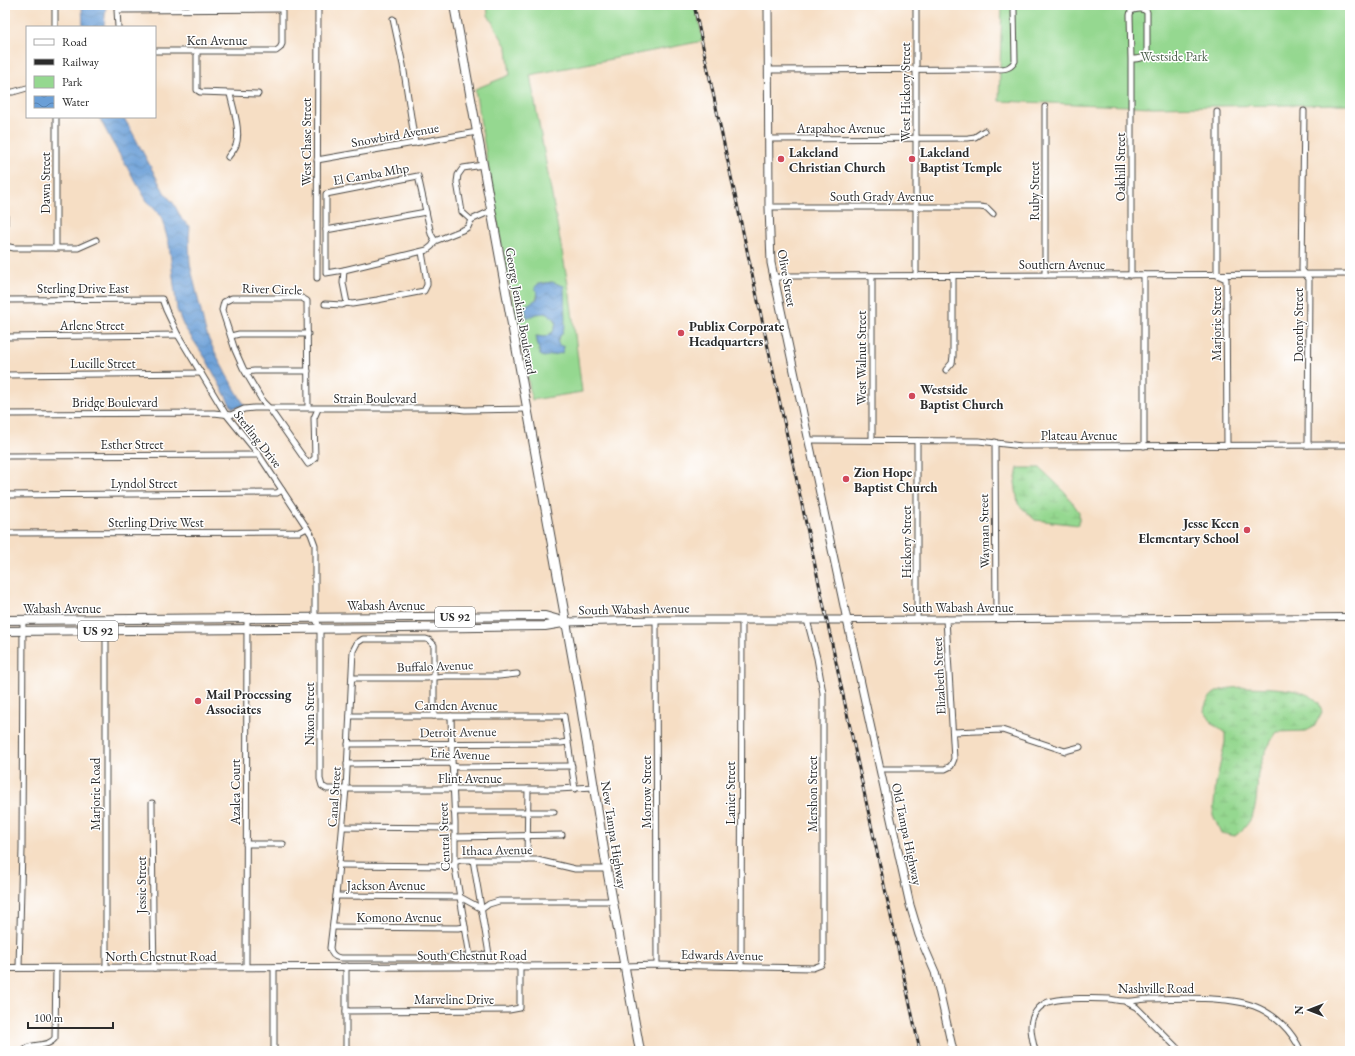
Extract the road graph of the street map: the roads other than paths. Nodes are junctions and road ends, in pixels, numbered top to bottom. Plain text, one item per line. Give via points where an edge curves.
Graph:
1 (55, 5) edge
2 (318, 5) edge
3 (454, 5) edge
4 (768, 5) edge
5 (916, 5) edge
6 (1012, 5) edge
7 (282, 7) edge
8 (393, 18) dead end
9 (55, 26) edge
10 (118, 26) edge
11 (156, 51) edge
12 (197, 51) junction
13 (1131, 59) junction
14 (769, 70) junction
15 (916, 70) junction
16 (26, 88) edge
17 (5, 92) edge
18 (230, 94) junction
19 (258, 94) dead end
20 (1045, 107) dead end
21 (1304, 111) dead end
22 (1217, 112) dead end
23 (56, 118) edge
24 (984, 131) dead end
25 (477, 132) junction
26 (769, 139) junction
27 (916, 139) junction
28 (415, 143) junction
29 (228, 157) dead end
30 (317, 160) junction
31 (5, 163) edge
32 (483, 165) junction
33 (769, 207) junction
34 (915, 208) junction
35 (491, 211) junction
36 (426, 212) junction
37 (993, 214) dead end
38 (471, 220) junction
39 (326, 230) junction
40 (96, 240) dead end
41 (435, 241) junction
42 (5, 246) edge
43 (56, 248) junction
44 (422, 252) junction
45 (344, 270) junction
46 (1306, 274) junction
47 (1350, 274) edge
48 (1045, 275) junction
49 (1131, 275) junction
50 (1144, 275) junction
51 (1217, 275) junction
52 (872, 276) junction
53 (916, 276) junction
54 (953, 276) junction
55 (317, 278) dead end
56 (774, 278) junction
57 (5, 300) edge
58 (347, 303) junction
59 (325, 304) dead end
60 (308, 334) junction
61 (178, 335) junction
62 (231, 336) junction
63 (5, 337) edge
64 (946, 370) dead end
65 (308, 371) junction
66 (246, 372) junction
67 (201, 373) junction
68 (5, 375) edge
69 (269, 408) junction
70 (308, 408) junction
71 (318, 409) junction
72 (527, 409) junction
73 (225, 413) junction
74 (5, 414) edge
75 (808, 440) junction
76 (872, 440) junction
77 (917, 441) junction
78 (995, 442) junction
79 (1308, 445) junction
80 (1350, 445) edge
81 (1144, 446) junction
82 (1227, 446) junction
83 (259, 455) junction
84 (5, 456) edge
85 (282, 490) junction
86 (5, 494) edge
87 (307, 528) junction
88 (5, 532) edge
89 (403, 617) junction
90 (1350, 617) edge
91 (246, 618) junction
92 (315, 618) junction
93 (917, 619) junction
94 (946, 619) junction
95 (996, 619) junction
96 (5, 620) edge
97 (23, 620) junction
98 (106, 620) junction
99 (656, 620) junction
100 (742, 620) junction
101 (808, 620) junction
102 (847, 620) junction
103 (566, 622) junction
104 (403, 628) junction
105 (247, 629) junction
106 (320, 629) junction
107 (5, 631) edge
108 (22, 631) junction
109 (106, 631) junction
110 (518, 674) dead end
111 (434, 677) junction
112 (352, 678) junction
113 (350, 716) junction
114 (434, 716) junction
115 (451, 716) junction
116 (953, 732) junction
117 (568, 742) junction
118 (451, 743) junction
119 (348, 744) junction
120 (1080, 747) dead end
121 (347, 764) junction
122 (452, 766) junction
123 (572, 766) junction
124 (880, 769) junction
125 (594, 786) junction
126 (346, 789) junction
127 (453, 789) junction
128 (528, 789) junction
129 (575, 789) junction
130 (152, 803) dead end
131 (454, 812) junction
132 (528, 812) junction
133 (554, 812) dead end
134 (343, 827) junction
135 (454, 828) junction
136 (562, 835) dead end
137 (527, 836) junction
138 (455, 837) junction
139 (246, 844) junction
140 (283, 844) dead end
141 (473, 860) junction
142 (527, 860) junction
143 (455, 862) junction
144 (339, 865) junction
145 (607, 869) junction
146 (336, 896) junction
147 (460, 897) junction
148 (613, 901) junction
149 (482, 909) junction
150 (333, 927) junction
151 (465, 927) junction
152 (470, 956) junction
153 (657, 965) junction
154 (318, 966) joint
155 (346, 966) junction
156 (520, 966) junction
157 (625, 966) junction
158 (19, 967) junction
159 (246, 967) junction
160 (274, 967) junction
161 (741, 967) junction
162 (817, 967) joint
163 (5, 968) edge
164 (56, 968) junction
165 (106, 968) junction
166 (154, 968) junction
167 (1126, 1002) junction
168 (346, 1011) junction
169 (24, 1051) edge
170 (274, 1051) edge
171 (346, 1051) edge
172 (640, 1051) edge
173 (953, 1051) edge
174 (1035, 1051) edge
175 (1180, 1051) edge
176 (1301, 1051) edge

1 - 9 street
2 - 30 street, West Chase Street
3 - 25 main road, George Jenkins Boulevard
4 - 14 main road, Olive Street
5 - 15 street, West Hickory Street
6 - 15 street via 1015,61 1012,66 998,70
7 - 10 street via 117,10
7 - 12 street, Ken Avenue via 282,44 278,50
8 - 28 street
11 - 12 street, Ken Avenue
12 - 18 street via 197,89 200,92
13 - 13 street, Oakhill Street via 1144,57 1147,52 1147,12 1143,9 1133,10 1130,15
13 - 49 street, Oakhill Street
14 - 15 street
14 - 26 main road, Olive Street
15 - 27 street, West Hickory Street
16 - 17 street
18 - 19 street
18 - 29 street via 237,118 237,141
20 - 48 street, Ruby Street
21 - 46 street, Dorothy Street via 1302,270
22 - 51 street, Marjorie Street
23 - 43 street, Dawn Street
24 - 27 street, Arapahoe Avenue via 968,138
25 - 28 street, Snowbird Avenue
25 - 32 main road, George Jenkins Boulevard
26 - 27 street, Arapahoe Avenue
26 - 33 main road, Olive Street
27 - 34 street, West Hickory Street
28 - 30 street, Snowbird Avenue
30 - 55 street, West Chase Street
31 - 42 street
32 - 35 main road, George Jenkins Boulevard
32 - 38 street via 463,168 457,179 462,212
33 - 34 street, South Grady Avenue
33 - 56 main road, Olive Street via 769,248
34 - 37 street, South Grady Avenue via 980,207 987,208
34 - 53 street, West Hickory Street
35 - 38 street
35 - 72 main road, George Jenkins Boulevard
36 - 39 street
36 - 39 street, El Camba Mhp via 418,176 326,194
36 - 41 street
38 - 41 street via 465,228
39 - 45 street via 326,273
40 - 43 street via 78,248
41 - 44 street
42 - 43 street
44 - 45 street
44 - 58 street via 427,282 424,291
45 - 58 street via 343,283
46 - 47 street, Southern Avenue
46 - 51 street, Southern Avenue
46 - 79 street, Dorothy Street via 1309,279
48 - 49 street, Southern Avenue
48 - 54 street, Southern Avenue
49 - 50 street, Southern Avenue
50 - 51 street, Southern Avenue
50 - 81 street
51 - 82 street, Marjorie Street via 1226,279
52 - 53 street, Southern Avenue
52 - 56 street, Southern Avenue
52 - 76 street, West Walnut Street
53 - 54 street, Southern Avenue
54 - 64 street via 953,356 952,363
56 - 75 main road, Olive Street
57 - 61 street, Sterling Drive East via 162,299
58 - 59 street
60 - 62 street
60 - 62 street, River Circle via 308,305 304,299 232,298 224,302 222,307
60 - 65 street, River Circle
61 - 63 street, Arlene Street
61 - 67 street, Sterling Drive
62 - 66 street, River Circle
65 - 66 street
65 - 70 street, River Circle
66 - 69 street, River Circle
67 - 68 street, Lucille Street
67 - 73 street, Sterling Drive
69 - 70 street, Strain Boulevard
69 - 71 street, River Circle via 308,464 315,458 314,418
69 - 73 street, Strain Boulevard via 244,409 231,415
70 - 71 street, Strain Boulevard
71 - 72 street, Strain Boulevard
72 - 103 main road, George Jenkins Boulevard
73 - 74 street, Bridge Boulevard
73 - 83 street, Sterling Drive
75 - 76 street, Plateau Avenue
75 - 102 main road, Olive Street
76 - 77 street, Plateau Avenue
77 - 78 street, Plateau Avenue
77 - 93 street, Hickory Street
78 - 81 street, Plateau Avenue via 1022,446
78 - 95 street, Wayman Street
79 - 80 street, Plateau Avenue
79 - 82 street, Plateau Avenue
81 - 82 street, Plateau Avenue
83 - 84 street, Esther Street
83 - 85 street, Sterling Drive
85 - 86 street, Lyndol Street via 277,493
85 - 87 street, Sterling Drive
87 - 88 street, Sterling Drive West via 299,532
87 - 92 street, Sterling Drive via 315,545
89 - 92 main road, Wabash Avenue / US 92
89 - 103 main road, Wabash Avenue / US 92 via 545,616
89 - 104 main road
90 - 95 street, South Wabash Avenue
91 - 92 main road, Wabash Avenue / US 92
91 - 98 main road, Wabash Avenue / US 92
91 - 105 street, Azalea Court
92 - 106 street, Nixon Street
93 - 94 street, South Wabash Avenue
93 - 102 street, South Wabash Avenue
94 - 95 street, South Wabash Avenue
94 - 116 street, Elizabeth Street
96 - 97 main road, Wabash Avenue / US 92
97 - 98 main road, Wabash Avenue / US 92
97 - 108 street
98 - 109 street, Marjorie Road
99 - 100 main road, South Wabash Avenue
99 - 103 main road, South Wabash Avenue
99 - 153 street, Morrow Street
100 - 101 main road, South Wabash Avenue
100 - 161 street, Lanier Street
101 - 102 main road, South Wabash Avenue
101 - 162 street, Mershon Street via 823,700 823,961
102 - 124 main road, Old Tampa Highway
103 - 104 main road, Wabash Avenue / US 92 via 545,626
103 - 125 main road, New Tampa Highway
104 - 106 main road, Wabash Avenue / US 92
105 - 106 main road, Wabash Avenue / US 92
105 - 109 main road, Wabash Avenue / US 92
105 - 139 street, Azalea Court
106 - 126 street, Nixon Street via 320,783 324,788
107 - 108 main road, Wabash Avenue / US 92
108 - 109 main road, Wabash Avenue / US 92
108 - 158 street
109 - 165 street, Marjorie Road
110 - 111 street, Buffalo Avenue
111 - 112 street, Buffalo Avenue
111 - 112 street, Canal Street via 434,645 429,640 363,639 354,647
111 - 114 street
112 - 113 street, Canal Street
113 - 114 street, Camden Avenue
113 - 119 street, Canal Street
114 - 115 street, Camden Avenue
115 - 117 street, Camden Avenue via 564,716
115 - 118 street, Central Street
116 - 120 street via 1002,730 1065,751
116 - 124 street, Elizabeth Street via 954,759 949,768
117 - 118 street, Detroit Avenue
117 - 123 street
118 - 119 street, Detroit Avenue
118 - 122 street, Central Street
119 - 121 street, Canal Street
121 - 122 street, Erie Avenue via 450,763
121 - 126 street, Canal Street
122 - 123 street, Erie Avenue
122 - 127 street, Central Street
123 - 129 street
124 - 173 main road, Old Tampa Highway via 910,905 919,935 935,972
125 - 129 street, Flint Avenue
125 - 145 main road, New Tampa Highway
126 - 127 street, Flint Avenue
126 - 134 street, Canal Street
127 - 128 street, Flint Avenue
127 - 131 street, Central Street
128 - 129 street, Flint Avenue
128 - 132 street
130 - 166 street, Jessie Street
131 - 132 street
131 - 135 street, Central Street
132 - 133 street
132 - 137 street
134 - 135 street
134 - 144 street, Canal Street
135 - 138 street, Central Street
136 - 137 street
137 - 138 street
137 - 142 street
138 - 143 street, Central Street
139 - 140 street
139 - 159 street, Azalea Court
141 - 142 street, Ithaca Avenue
141 - 143 street, Ithaca Avenue
141 - 149 street
142 - 145 street, Ithaca Avenue via 575,869
143 - 144 street, Ithaca Avenue via 452,866
143 - 147 street, Central Street
144 - 146 street, Canal Street
145 - 148 main road, New Tampa Highway
146 - 147 street, Jackson Avenue
146 - 150 street, Canal Street
147 - 149 street
147 - 151 street, Central Street
148 - 149 street via 499,901
148 - 157 main road, New Tampa Highway
149 - 152 street via 489,954
150 - 151 street, Komono Avenue
150 - 152 street, Canal Street via 330,948 336,958
151 - 152 street, Central Street
153 - 157 street, Edwards Avenue
153 - 161 street, Edwards Avenue
154 - 155 street, South Chestnut Road
154 - 160 street, North Chestnut Road
155 - 156 street, South Chestnut Road
155 - 168 street
156 - 157 street, South Chestnut Road
156 - 168 street, Marveline Drive via 520,1008
157 - 172 main road, New Tampa Highway
158 - 163 street, North Chestnut Road
158 - 164 street, North Chestnut Road
159 - 160 street, North Chestnut Road
159 - 166 street, North Chestnut Road
160 - 170 street
161 - 162 street, Edwards Avenue
164 - 165 street, North Chestnut Road
164 - 169 street via 55,1038 49,1044 31,1046
165 - 166 street, North Chestnut Road
167 - 174 street, Nashville Road via 1078,999 1046,1003 1039,1008 1030,1028
167 - 175 street via 1136,1008
167 - 176 street, Nashville Road via 1168,998 1205,999 1255,1006 1279,1021 1289,1031
168 - 171 street

